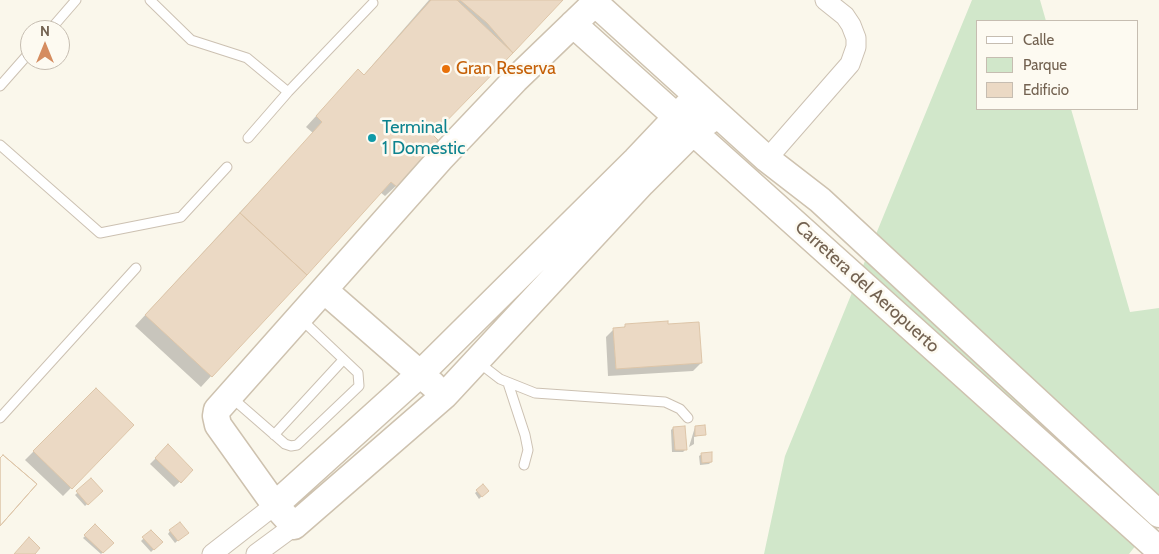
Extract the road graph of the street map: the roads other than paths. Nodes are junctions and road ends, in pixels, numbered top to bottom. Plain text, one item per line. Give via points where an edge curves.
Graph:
1 (76, 0) edge
2 (150, 0) edge
3 (825, 0) edge
4 (597, 2) edge
5 (373, 3) dead end
6 (59, 20) edge
7 (573, 24) junction
8 (20, 63) edge
9 (0, 86) edge
10 (288, 92) junction
11 (696, 96) junction
12 (717, 115) junction
13 (686, 124) junction
14 (248, 138) dead end
15 (0, 145) edge
16 (767, 159) junction
17 (227, 168) dead end
18 (136, 268) dead end
19 (324, 290) junction
20 (300, 317) junction
21 (343, 360) junction
22 (477, 361) junction
23 (420, 374) junction
24 (508, 383) junction
25 (445, 395) junction
26 (229, 396) junction
27 (0, 418) edge
28 (688, 418) dead end
29 (274, 435) junction
30 (524, 465) dead end
31 (274, 505) junction
32 (1159, 514) edge
33 (294, 526) junction
34 (1159, 550) edge
35 (212, 554) edge
36 (256, 554) edge

1 - 6 lane
2 - 10 lane via 191,40 247,58
3 - 16 street via 851,25 856,47 850,64
4 - 7 street
4 - 11 street, Carretera del Aeropuerto
5 - 10 lane
7 - 13 street, Carretera del Aeropuerto
7 - 19 street via 447,152
8 - 9 lane
10 - 14 lane
11 - 12 street, Carretera del Aeropuerto
11 - 13 street
12 - 13 street
12 - 16 street, Carretera del Aeropuerto
13 - 22 street via 642,183
13 - 23 street
13 - 34 street, Carretera del Aeropuerto
15 - 17 lane via 100,233 182,217
16 - 32 street, Carretera del Aeropuerto via 820,200
18 - 27 lane
19 - 20 street
19 - 23 street
20 - 21 lane
20 - 26 street
21 - 29 lane
21 - 29 lane via 358,373 360,386 297,445 285,444
22 - 24 lane
22 - 25 street
23 - 25 street
23 - 31 street
24 - 28 lane via 536,393 665,402 680,409
24 - 30 lane via 528,450
25 - 33 street
26 - 29 lane
26 - 31 street via 218,410 218,425
31 - 33 street
31 - 35 street
33 - 36 street

